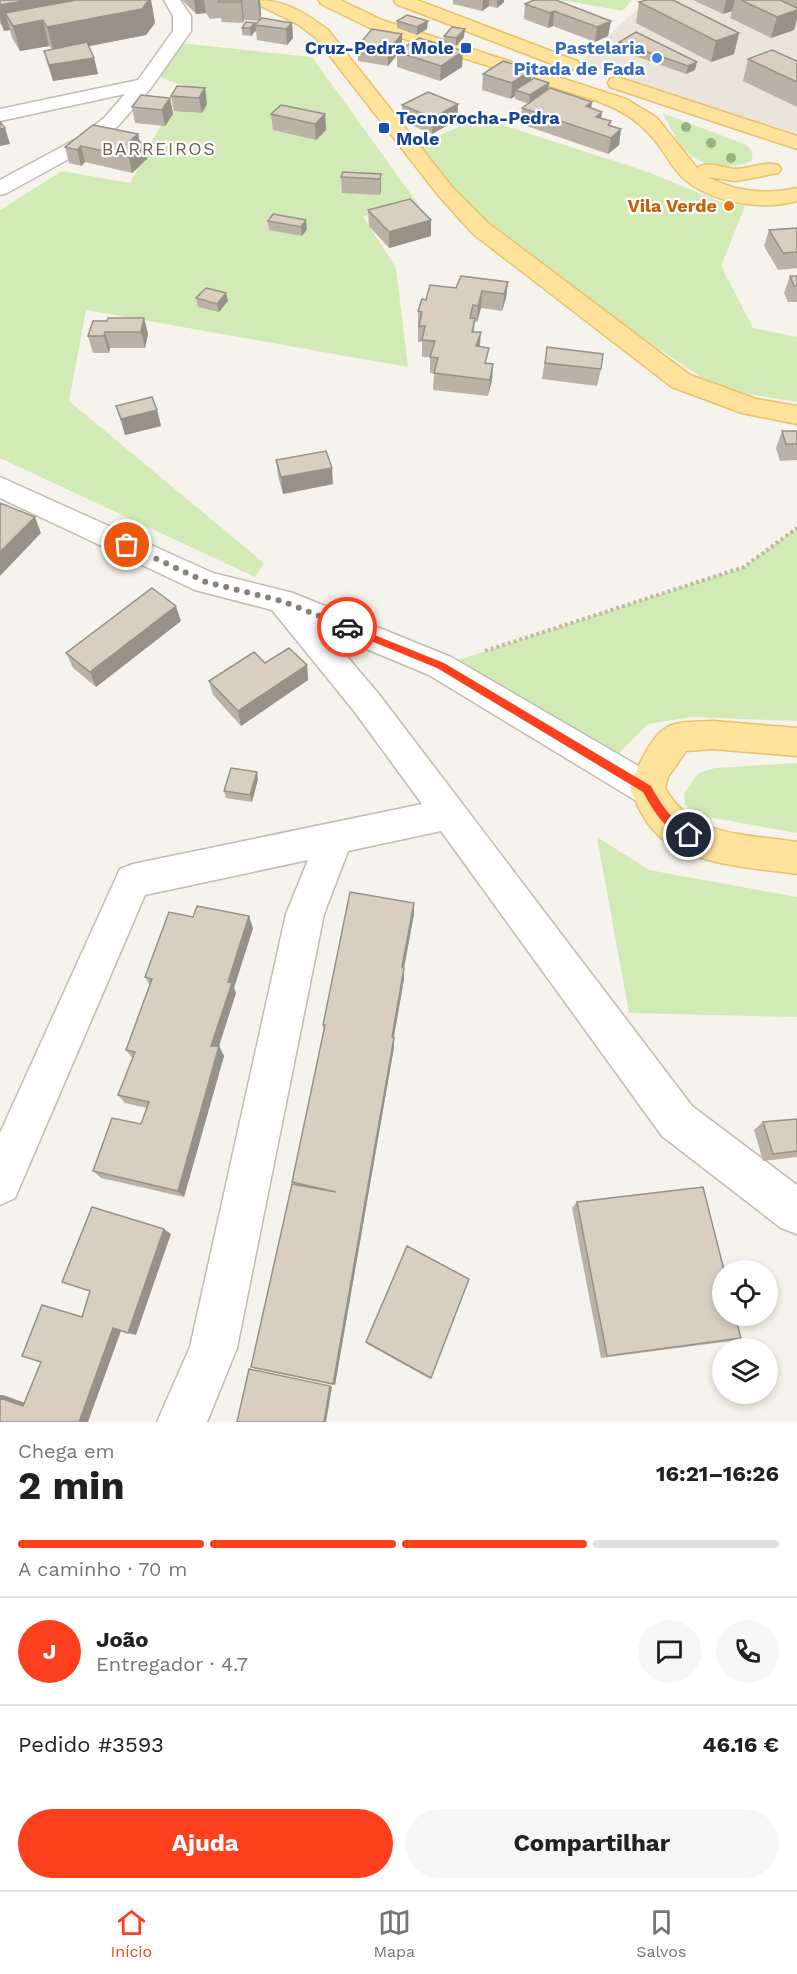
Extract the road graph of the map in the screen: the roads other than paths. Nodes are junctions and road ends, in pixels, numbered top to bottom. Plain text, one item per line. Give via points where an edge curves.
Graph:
1 (172, 0) edge
2 (264, 0) edge
3 (327, 0) edge
4 (402, 0) edge
5 (144, 84) junction
6 (0, 115) edge
7 (729, 123) junction
8 (797, 143) edge
9 (797, 150) edge
10 (684, 163) junction
11 (774, 163) junction
12 (0, 189) edge
13 (797, 189) edge
14 (797, 194) edge
15 (797, 414) edge
16 (0, 488) edge
17 (282, 601) junction
18 (797, 742) edge
19 (647, 789) junction
20 (448, 814) junction
21 (335, 838) junction
22 (797, 858) edge
23 (0, 1183) edge
24 (797, 1212) edge
25 (182, 1422) edge

1 - 5 street via 182,16 182,31
2 - 15 main road via 322,34 445,191 480,228 681,381 751,407
3 - 10 main road via 376,24 626,106 643,115
4 - 7 main road
5 - 6 street
5 - 12 street via 111,123 87,141
7 - 8 main road
7 - 11 main road
9 - 11 main road
10 - 11 main road via 736,175
10 - 14 main road via 702,182 734,194 768,198
11 - 13 main road via 781,182
16 - 17 street via 206,582
17 - 19 street via 440,666
17 - 20 street via 366,702
18 - 19 main road via 713,735 676,738 652,772
19 - 22 main road via 673,827 705,843
20 - 21 street
20 - 24 street via 677,1121
21 - 23 street via 133,881
21 - 25 street via 304,914 213,1348

